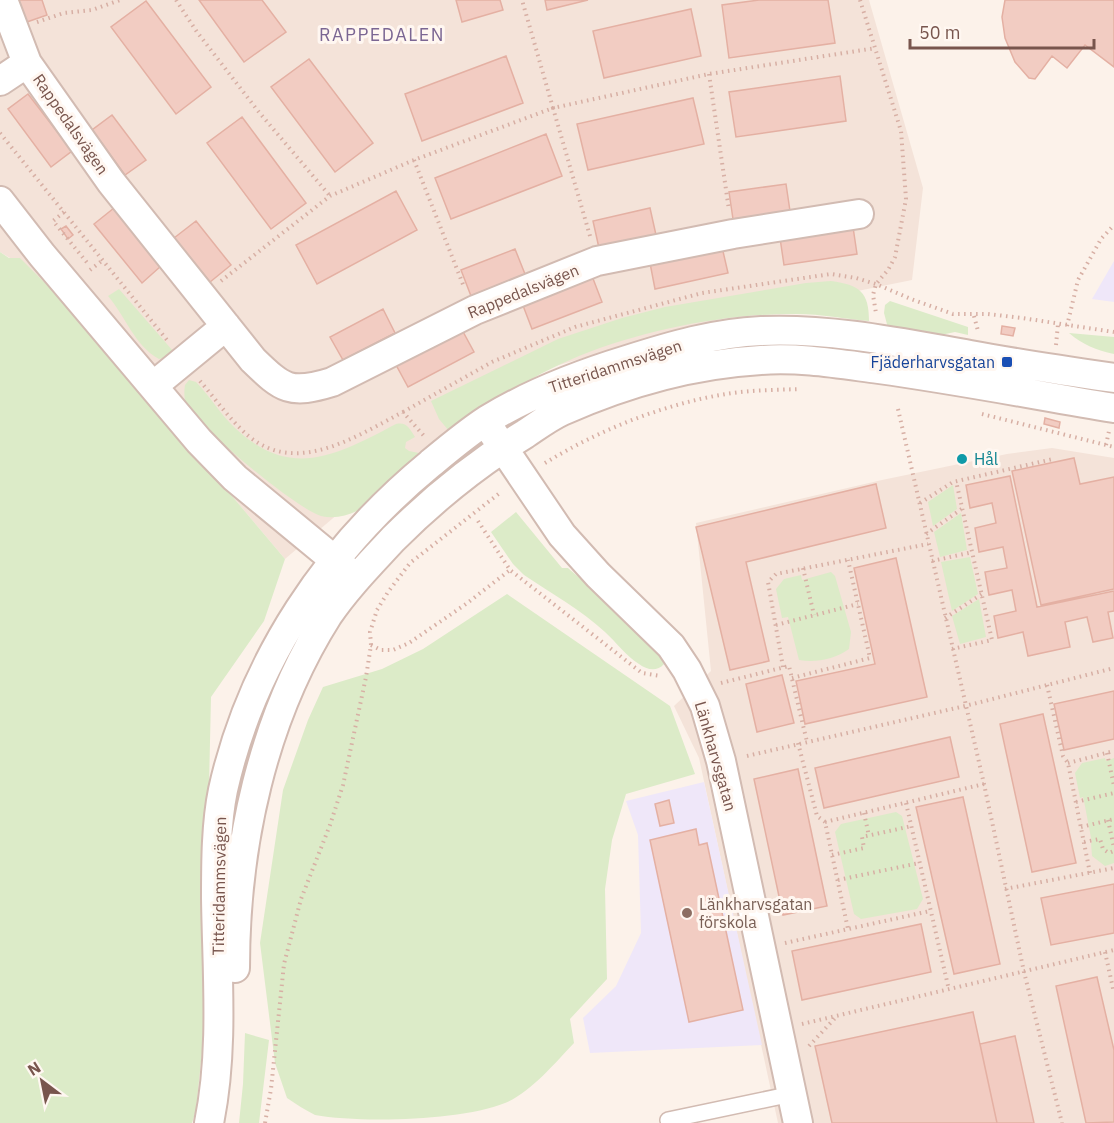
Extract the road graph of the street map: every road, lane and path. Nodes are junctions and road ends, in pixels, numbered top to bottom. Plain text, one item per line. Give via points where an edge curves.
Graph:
1 (3, 0) edge
2 (120, 0) edge
3 (176, 0) edge
4 (522, 0) edge
5 (860, 0) edge
6 (14, 29) junction
7 (876, 48) junction
8 (27, 63) junction
9 (709, 74) junction
10 (0, 81) edge
11 (553, 108) junction
12 (414, 160) junction
13 (330, 196) junction
14 (0, 201) edge
15 (64, 212) dead end
16 (859, 214) dead end
17 (1114, 225) edge
18 (733, 234) junction
19 (103, 260) dead end
20 (597, 261) junction
21 (202, 296) junction
22 (475, 309) junction
23 (877, 323) dead end
24 (1058, 324) dead end
25 (226, 326) junction
26 (1067, 326) dead end
27 (1056, 345) dead end
28 (1114, 378) edge
29 (153, 386) junction
30 (807, 388) dead end
31 (1114, 408) edge
32 (897, 409) dead end
33 (977, 413) dead end
34 (484, 422) junction
35 (503, 447) junction
36 (1114, 447) edge
37 (1053, 459) dead end
38 (523, 476) junction
39 (956, 481) junction
40 (920, 504) junction
41 (963, 508) junction
42 (478, 521) dead end
43 (926, 534) junction
44 (928, 544) junction
45 (972, 552) junction
46 (334, 560) junction
47 (848, 560) junction
48 (932, 561) junction
49 (803, 568) junction
50 (510, 570) junction
51 (356, 578) junction
52 (982, 594) junction
53 (858, 604) junction
54 (814, 615) junction
55 (945, 618) junction
56 (776, 624) junction
57 (371, 645) junction
58 (952, 649) junction
59 (783, 666) junction
60 (1114, 668) edge
61 (687, 670) junction
62 (792, 678) junction
63 (712, 684) dead end
64 (1047, 685) junction
65 (965, 706) junction
66 (807, 742) junction
67 (798, 743) junction
68 (1114, 751) edge
69 (1107, 753) junction
70 (721, 761) junction
71 (1068, 763) junction
72 (1114, 783) edge
73 (984, 784) junction
74 (1114, 794) edge
75 (1076, 802) junction
76 (906, 803) junction
77 (864, 813) junction
78 (1114, 819) edge
79 (1108, 820) junction
80 (825, 822) junction
81 (912, 826) junction
82 (1081, 827) junction
83 (869, 836) junction
84 (1084, 842) junction
85 (1114, 850) edge
86 (832, 855) junction
87 (920, 863) junction
88 (1114, 868) edge
89 (1090, 873) junction
90 (838, 880) junction
91 (1005, 889) junction
92 (930, 911) junction
93 (848, 929) junction
94 (783, 944) dead end
95 (1114, 950) edge
96 (1105, 952) junction
97 (1024, 972) junction
98 (949, 990) junction
99 (1114, 993) edge
100 (778, 1028) junction
101 (792, 1094) junction
102 (210, 1123) edge
103 (228, 1123) edge
104 (265, 1123) edge
105 (669, 1123) edge
106 (798, 1123) edge
107 (1062, 1123) edge

1 - 6 street, Rappedalsvägen
2 - 6 path
3 - 13 path via 258,111
4 - 11 path
5 - 7 path
6 - 8 street, Rappedalsvägen
7 - 9 path
7 - 23 path via 901,131 906,200 895,257 876,284 873,296
8 - 10 street, Rappedalsvägen
8 - 21 street, Rappedalsvägen via 111,182
9 - 11 path
9 - 18 path
11 - 12 path
11 - 20 path
12 - 13 path
12 - 22 path
13 - 21 path
14 - 29 street
15 - 19 path via 53,220 91,269
16 - 18 street, Rappedalsvägen
17 - 26 path via 1101,239 1078,280
18 - 20 street, Rappedalsvägen
20 - 22 street, Rappedalsvägen
21 - 25 street, Rappedalsvägen
22 - 25 street, Rappedalsvägen via 332,382 295,389 274,380
24 - 27 path
25 - 29 street
28 - 34 street, Titteridammsvägen via 874,338 761,332 713,336 587,372 536,393
29 - 46 street via 236,478
30 - 38 path via 727,394 672,407 593,437
31 - 35 street, Titteridammsvägen via 823,361 764,360 714,365 621,387 559,412
32 - 40 path
33 - 36 path
34 - 35 street, Länkharvsgatan
34 - 46 street, Titteridammsvägen via 401,488
35 - 38 street, Länkharvsgatan
35 - 51 street, Titteridammsvägen via 426,506
37 - 39 path
38 - 57 path via 410,563 377,610 370,632
38 - 61 street, Länkharvsgatan via 562,536 671,646
39 - 40 path
39 - 41 path
40 - 43 path
41 - 43 path
41 - 45 path
42 - 50 path
43 - 44 path
44 - 47 path
44 - 48 path
45 - 48 path
45 - 52 path
46 - 51 street
46 - 102 street, Titteridammsvägen via 297,612 268,664 240,732 222,795 216,870 217,1074
47 - 49 path
47 - 53 path
48 - 55 path
49 - 54 path
49 - 56 path via 777,574 768,582
50 - 57 path via 409,643 393,650
50 - 61 path via 642,673 656,676
51 - 103 street, Titteridammsvägen via 328,616 303,662 281,711 256,789 247,828 235,942 236,1029
52 - 55 path
52 - 58 path via 992,640
53 - 54 path
53 - 62 path via 870,658
54 - 56 path
55 - 58 path
56 - 59 path
57 - 104 path via 343,785 301,899 284,964
58 - 65 path
59 - 62 path via 789,666
59 - 63 path
60 - 64 path
61 - 70 street, Länkharvsgatan via 705,706
62 - 66 path
64 - 65 path
64 - 71 path via 1063,756
65 - 66 path
65 - 73 path
66 - 67 path
67 - 70 path
67 - 80 path via 817,816
68 - 69 path
69 - 71 path
69 - 72 path
70 - 100 street, Länkharvsgatan
71 - 75 path
73 - 76 path
73 - 91 path
74 - 75 path
75 - 82 path
76 - 77 path
76 - 81 path
77 - 80 path
77 - 83 path
78 - 79 path
79 - 82 path
79 - 85 path
80 - 86 path
81 - 83 path
81 - 87 path
82 - 84 path
83 - 86 path via 862,837 864,848
84 - 85 path via 1100,839 1103,849 1109,853
84 - 89 path
86 - 90 path
87 - 90 path
87 - 92 path
88 - 89 path
89 - 91 path
90 - 93 path
91 - 97 path
92 - 93 path
92 - 98 path
93 - 94 path
95 - 96 path
96 - 97 path
96 - 99 path
97 - 98 path
97 - 107 path
98 - 100 path
100 - 101 street, Länkharvsgatan
101 - 105 lane via 668,1120
101 - 106 street, Länkharvsgatan

